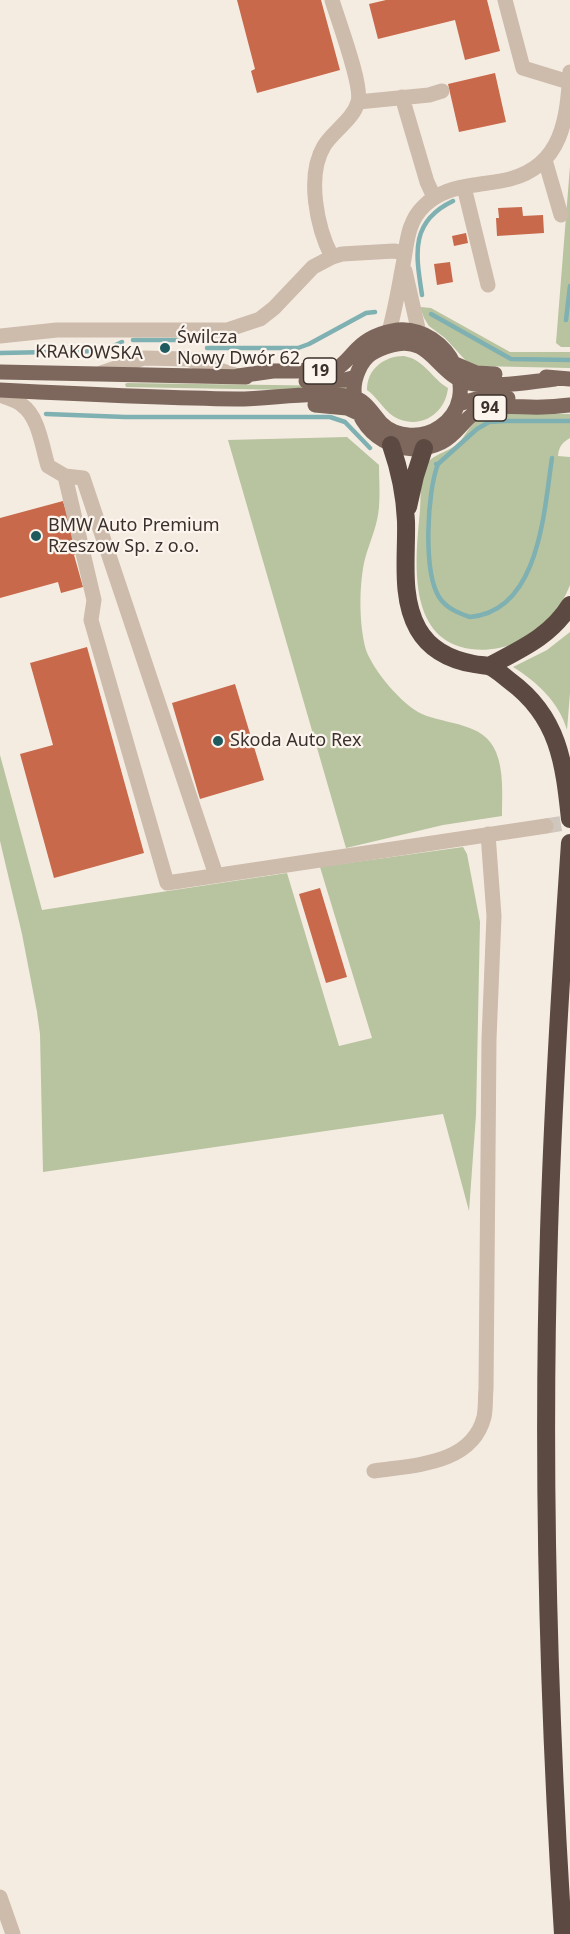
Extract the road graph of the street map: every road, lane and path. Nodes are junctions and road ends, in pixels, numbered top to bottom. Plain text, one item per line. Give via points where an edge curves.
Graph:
1 (332, 0) edge
2 (505, 0) edge
3 (570, 72) edge
4 (569, 82) edge
5 (442, 91) dead end
6 (402, 96) junction
7 (358, 102) junction
8 (545, 160) junction
9 (464, 187) junction
10 (434, 197) junction
11 (561, 215) dead end
12 (332, 257) junction
13 (404, 258) junction
14 (488, 285) dead end
15 (389, 332) junction
16 (418, 333) junction
17 (0, 336) edge
18 (384, 347) junction
19 (455, 364) junction
20 (0, 372) edge
21 (238, 376) junction
22 (356, 377) junction
23 (562, 379) edge
24 (460, 380) junction
25 (0, 390) edge
26 (0, 395) edge
27 (356, 398) junction
28 (240, 399) junction
29 (458, 404) junction
30 (570, 404) edge
31 (360, 414) junction
32 (426, 441) junction
33 (391, 445) junction
34 (65, 476) junction
35 (406, 518) junction
36 (570, 605) edge
37 (489, 666) junction
38 (570, 819) edge
39 (546, 826) tunnel mouth
40 (488, 834) junction
41 (570, 843) edge
42 (216, 875) junction
43 (374, 1471) dead end
44 (0, 1897) edge
45 (13, 1934) edge
46 (563, 1934) edge

1 - 7 street via 357,85
2 - 4 street via 523,68
3 - 4 street
4 - 8 street via 565,122
5 - 6 street
6 - 7 street
6 - 10 street
7 - 12 street via 324,146 315,168 318,220
8 - 9 street via 513,178
8 - 11 street
9 - 10 street
9 - 14 street
10 - 13 street via 410,227
12 - 13 street via 394,251
12 - 17 street via 313,267 260,319 237,327 212,331 57,330
13 - 15 street
13 - 16 street
15 - 16 main road, 19
15 - 18 street
15 - 21 main road, 19 via 365,342 334,370
16 - 19 main road via 438,343
18 - 22 main road, 19 via 367,357
18 - 24 main road via 402,343 421,346
19 - 23 main road via 476,373
19 - 24 main road
20 - 21 main road, KRAKOWSKA / 19
21 - 22 main road, KRAKOWSKA / 19 via 273,381
22 - 27 main road
23 - 24 main road via 526,383
24 - 29 main road
25 - 28 main road, 19
26 - 34 street via 21,404 31,414 48,466
27 - 28 main road via 281,395
27 - 31 main road
27 - 32 main road, 94 via 391,430
28 - 31 main road, 19 via 332,406
29 - 30 main road, 94 via 484,397 543,398
29 - 32 main road, 94
30 - 32 main road, 94 via 482,409 466,418 450,437
31 - 33 main road via 373,433
32 - 33 main road, 94 via 407,448
32 - 35 highway
33 - 35 highway
34 - 42 street via 83,478
34 - 42 street via 94,600 92,620 167,883
35 - 37 highway via 406,587 417,628 439,652
36 - 37 highway via 542,637
37 - 38 highway via 528,696 548,723 564,769
39 - 40 street
40 - 42 street
40 - 43 street via 494,916 484,1418 469,1444 450,1456 431,1463
41 - 46 highway via 549,1233 547,1366 549,1616
44 - 45 street

